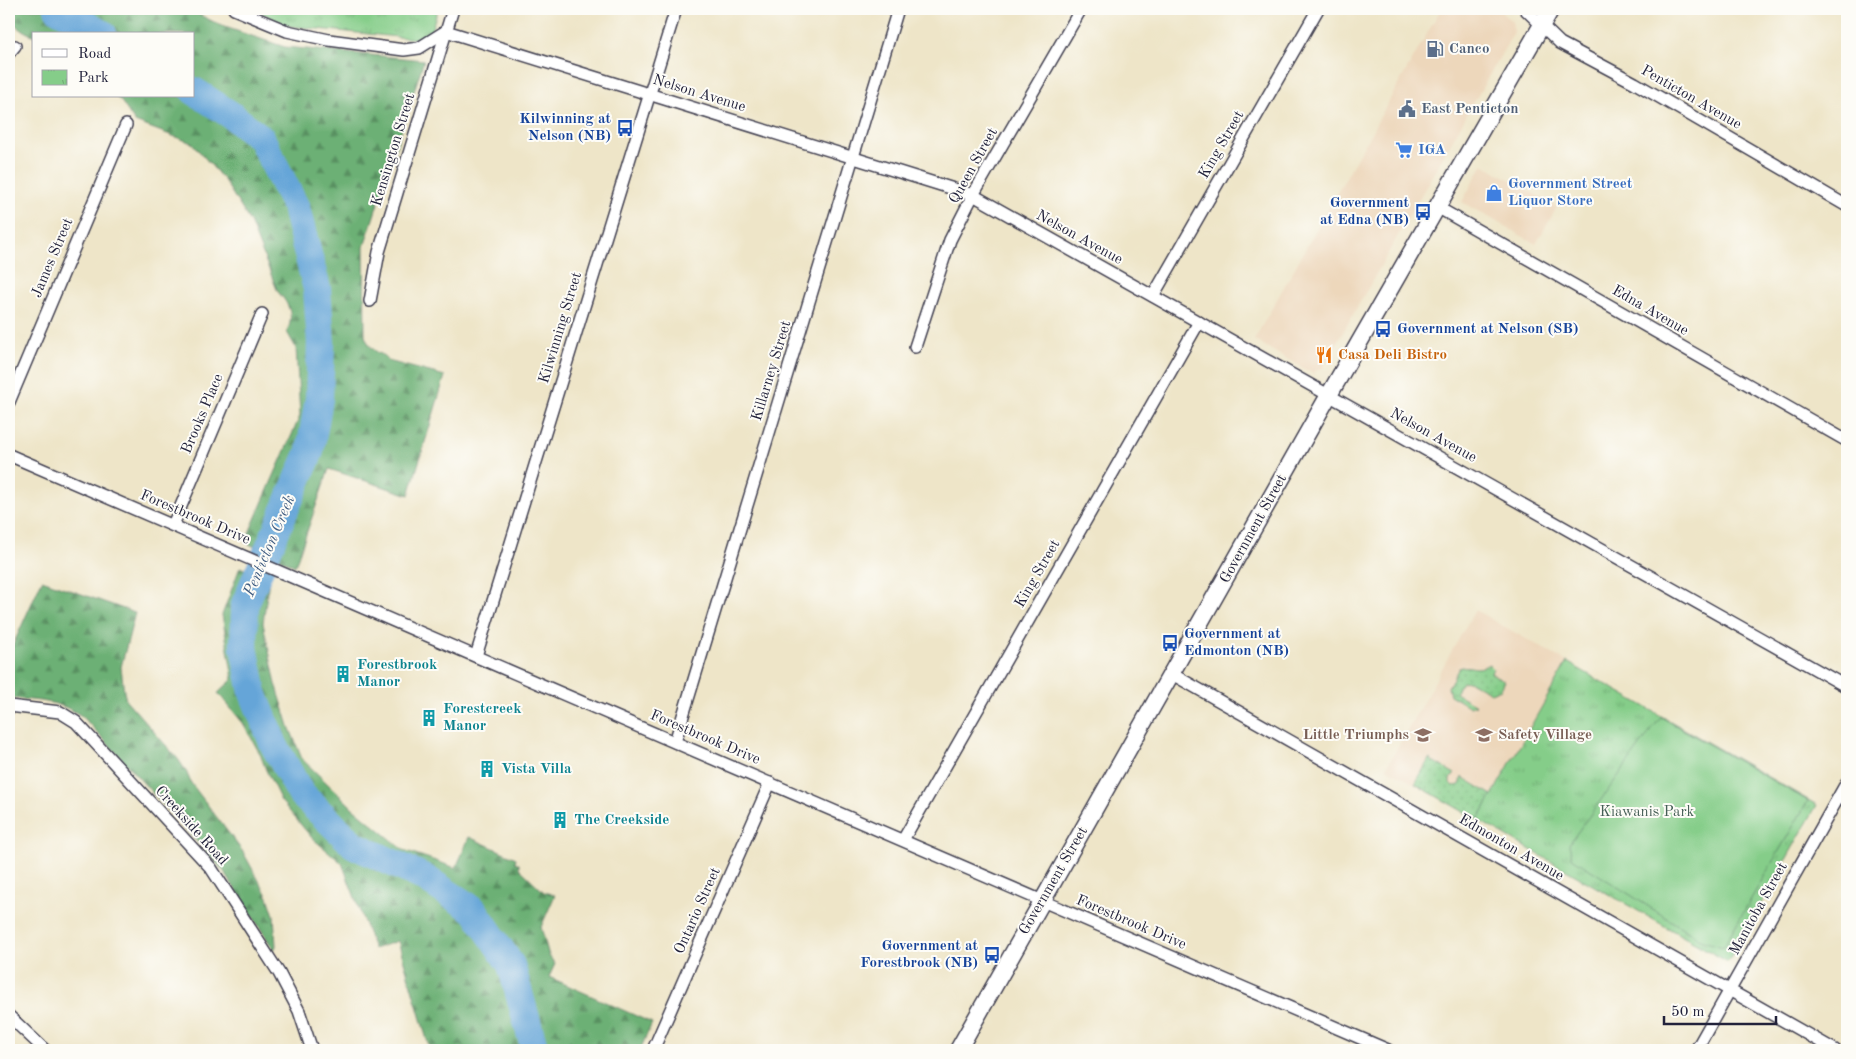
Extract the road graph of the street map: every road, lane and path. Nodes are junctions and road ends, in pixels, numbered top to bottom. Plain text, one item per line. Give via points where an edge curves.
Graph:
1 (234, 9) edge
2 (453, 9) edge
3 (676, 9) edge
4 (898, 9) edge
5 (1081, 9) edge
6 (1318, 9) edge
7 (1525, 9) edge
8 (1551, 9) edge
9 (1542, 25) junction
10 (446, 31) junction
11 (649, 94) junction
12 (126, 125) dead end
13 (853, 158) junction
14 (974, 195) junction
15 (1847, 206) edge
16 (1437, 207) junction
17 (1153, 296) junction
18 (370, 301) dead end
19 (262, 314) dead end
20 (1199, 322) junction
21 (915, 347) dead end
22 (1329, 395) junction
23 (9, 402) edge
24 (1847, 440) edge
25 (9, 455) edge
26 (172, 525) junction
27 (476, 656) junction
28 (1172, 674) junction
29 (1847, 687) edge
30 (9, 706) edge
31 (675, 742) junction
32 (1847, 782) edge
33 (770, 783) junction
34 (903, 840) junction
35 (1042, 900) junction
36 (1730, 991) junction
37 (9, 1016) edge
38 (45, 1050) edge
39 (312, 1050) edge
40 (653, 1050) edge
41 (958, 1050) edge
42 (1388, 1050) edge
43 (1696, 1050) edge
44 (1835, 1050) edge

1 - 10 street via 286,31 404,50 419,48
2 - 10 street, Kensington Street
3 - 11 street, Kilwinning Street
4 - 13 street, Killarney Street
5 - 14 street, Queen Street
6 - 17 street, King Street
7 - 9 street, Penticton Avenue
8 - 9 street, Government Street
9 - 15 street, Penticton Avenue via 1560,43
9 - 16 street, Government Street
10 - 11 street, Nelson Avenue
10 - 18 street, Kensington Street via 379,252
11 - 13 street, Nelson Avenue
11 - 27 street, Kilwinning Street
12 - 23 street, James Street
13 - 14 street, Nelson Avenue
13 - 31 street, Killarney Street
14 - 17 street, Nelson Avenue
14 - 21 street, Queen Street via 950,240
16 - 22 street, Government Street
16 - 24 street, Edna Avenue
17 - 20 street, Nelson Avenue
19 - 26 street, Brooks Place
20 - 22 street, Nelson Avenue
20 - 34 street, King Street
22 - 28 street, Government Street
22 - 29 street, Nelson Avenue
25 - 26 street, Forestbrook Drive
26 - 27 street, Forestbrook Drive
27 - 31 street, Forestbrook Drive
28 - 35 street, Government Street
28 - 36 street, Edmonton Avenue
30 - 39 street, Creekside Road via 60,712 76,722 211,868 279,973 299,1011
31 - 33 street, Forestbrook Drive
32 - 36 street, Manitoba Street
33 - 34 street, Forestbrook Drive
33 - 40 street, Ontario Street
34 - 35 street, Forestbrook Drive
35 - 41 street, Government Street
35 - 42 street, Forestbrook Drive
36 - 43 street, Manitoba Street
36 - 44 street, Edmonton Avenue
37 - 38 street

